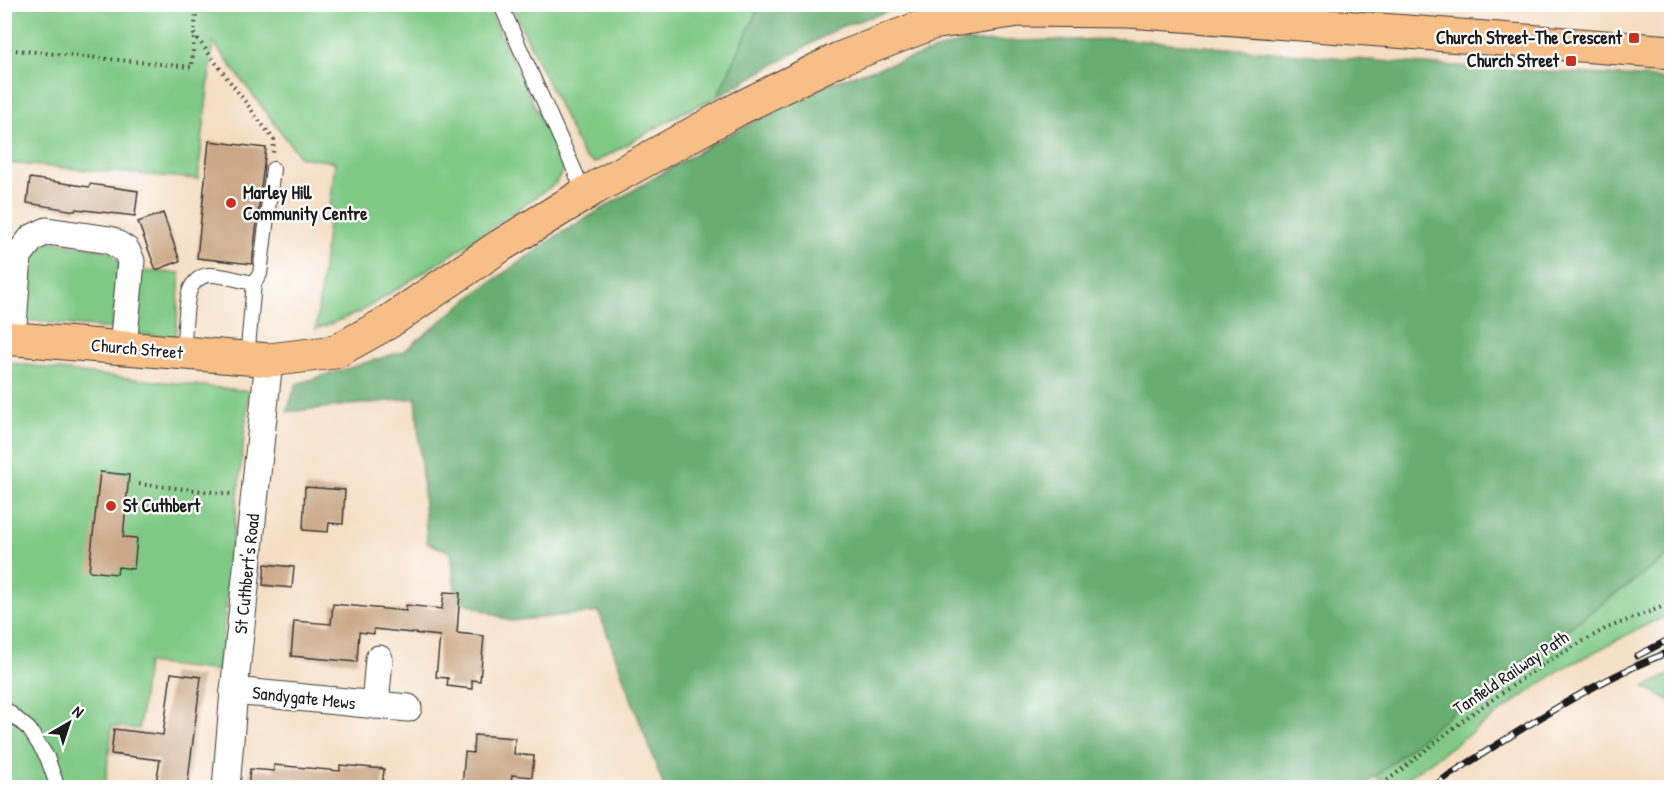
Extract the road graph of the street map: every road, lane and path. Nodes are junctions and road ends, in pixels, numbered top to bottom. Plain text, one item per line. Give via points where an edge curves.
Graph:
1 (196, 4) edge
2 (502, 4) edge
3 (194, 34) junction
4 (4, 49) edge
5 (1671, 52) edge
6 (273, 169) joint
7 (585, 194) junction
8 (254, 283) junction
9 (8, 339) edge
10 (123, 348) junction
11 (183, 353) junction
12 (258, 360) junction
13 (139, 484) dead end
14 (255, 496) junction
15 (1671, 603) edge
16 (379, 659) dead end
17 (234, 691) junction
18 (375, 705) junction
19 (4, 708) edge
20 (408, 708) dead end
21 (58, 788) edge
22 (226, 788) edge
23 (1378, 788) edge

1 - 3 path
2 - 7 lane
3 - 4 path via 192,67
3 - 6 path via 273,140
5 - 7 highway, Church Street via 1130,11 1019,10 932,23 839,59 738,109
6 - 8 lane via 260,274
7 - 12 highway, Church Street via 336,352
8 - 11 lane via 220,275 205,275 195,281 189,292
8 - 12 lane
9 - 10 highway, Church Street
9 - 10 street via 18,256 32,238 47,231 110,240 126,250 131,261
10 - 11 highway, Church Street
11 - 12 highway, Church Street
12 - 14 street, St Cuthbert's Road
13 - 14 path
14 - 17 street, St Cuthbert's Road
15 - 23 path, Tanfield Railway Path via 1605,629 1548,661 1470,715
16 - 18 street, Sandygate Mews
17 - 18 street, Sandygate Mews
17 - 22 street, St Cuthbert's Road
18 - 20 street, Sandygate Mews
19 - 21 lane via 28,729 47,757

